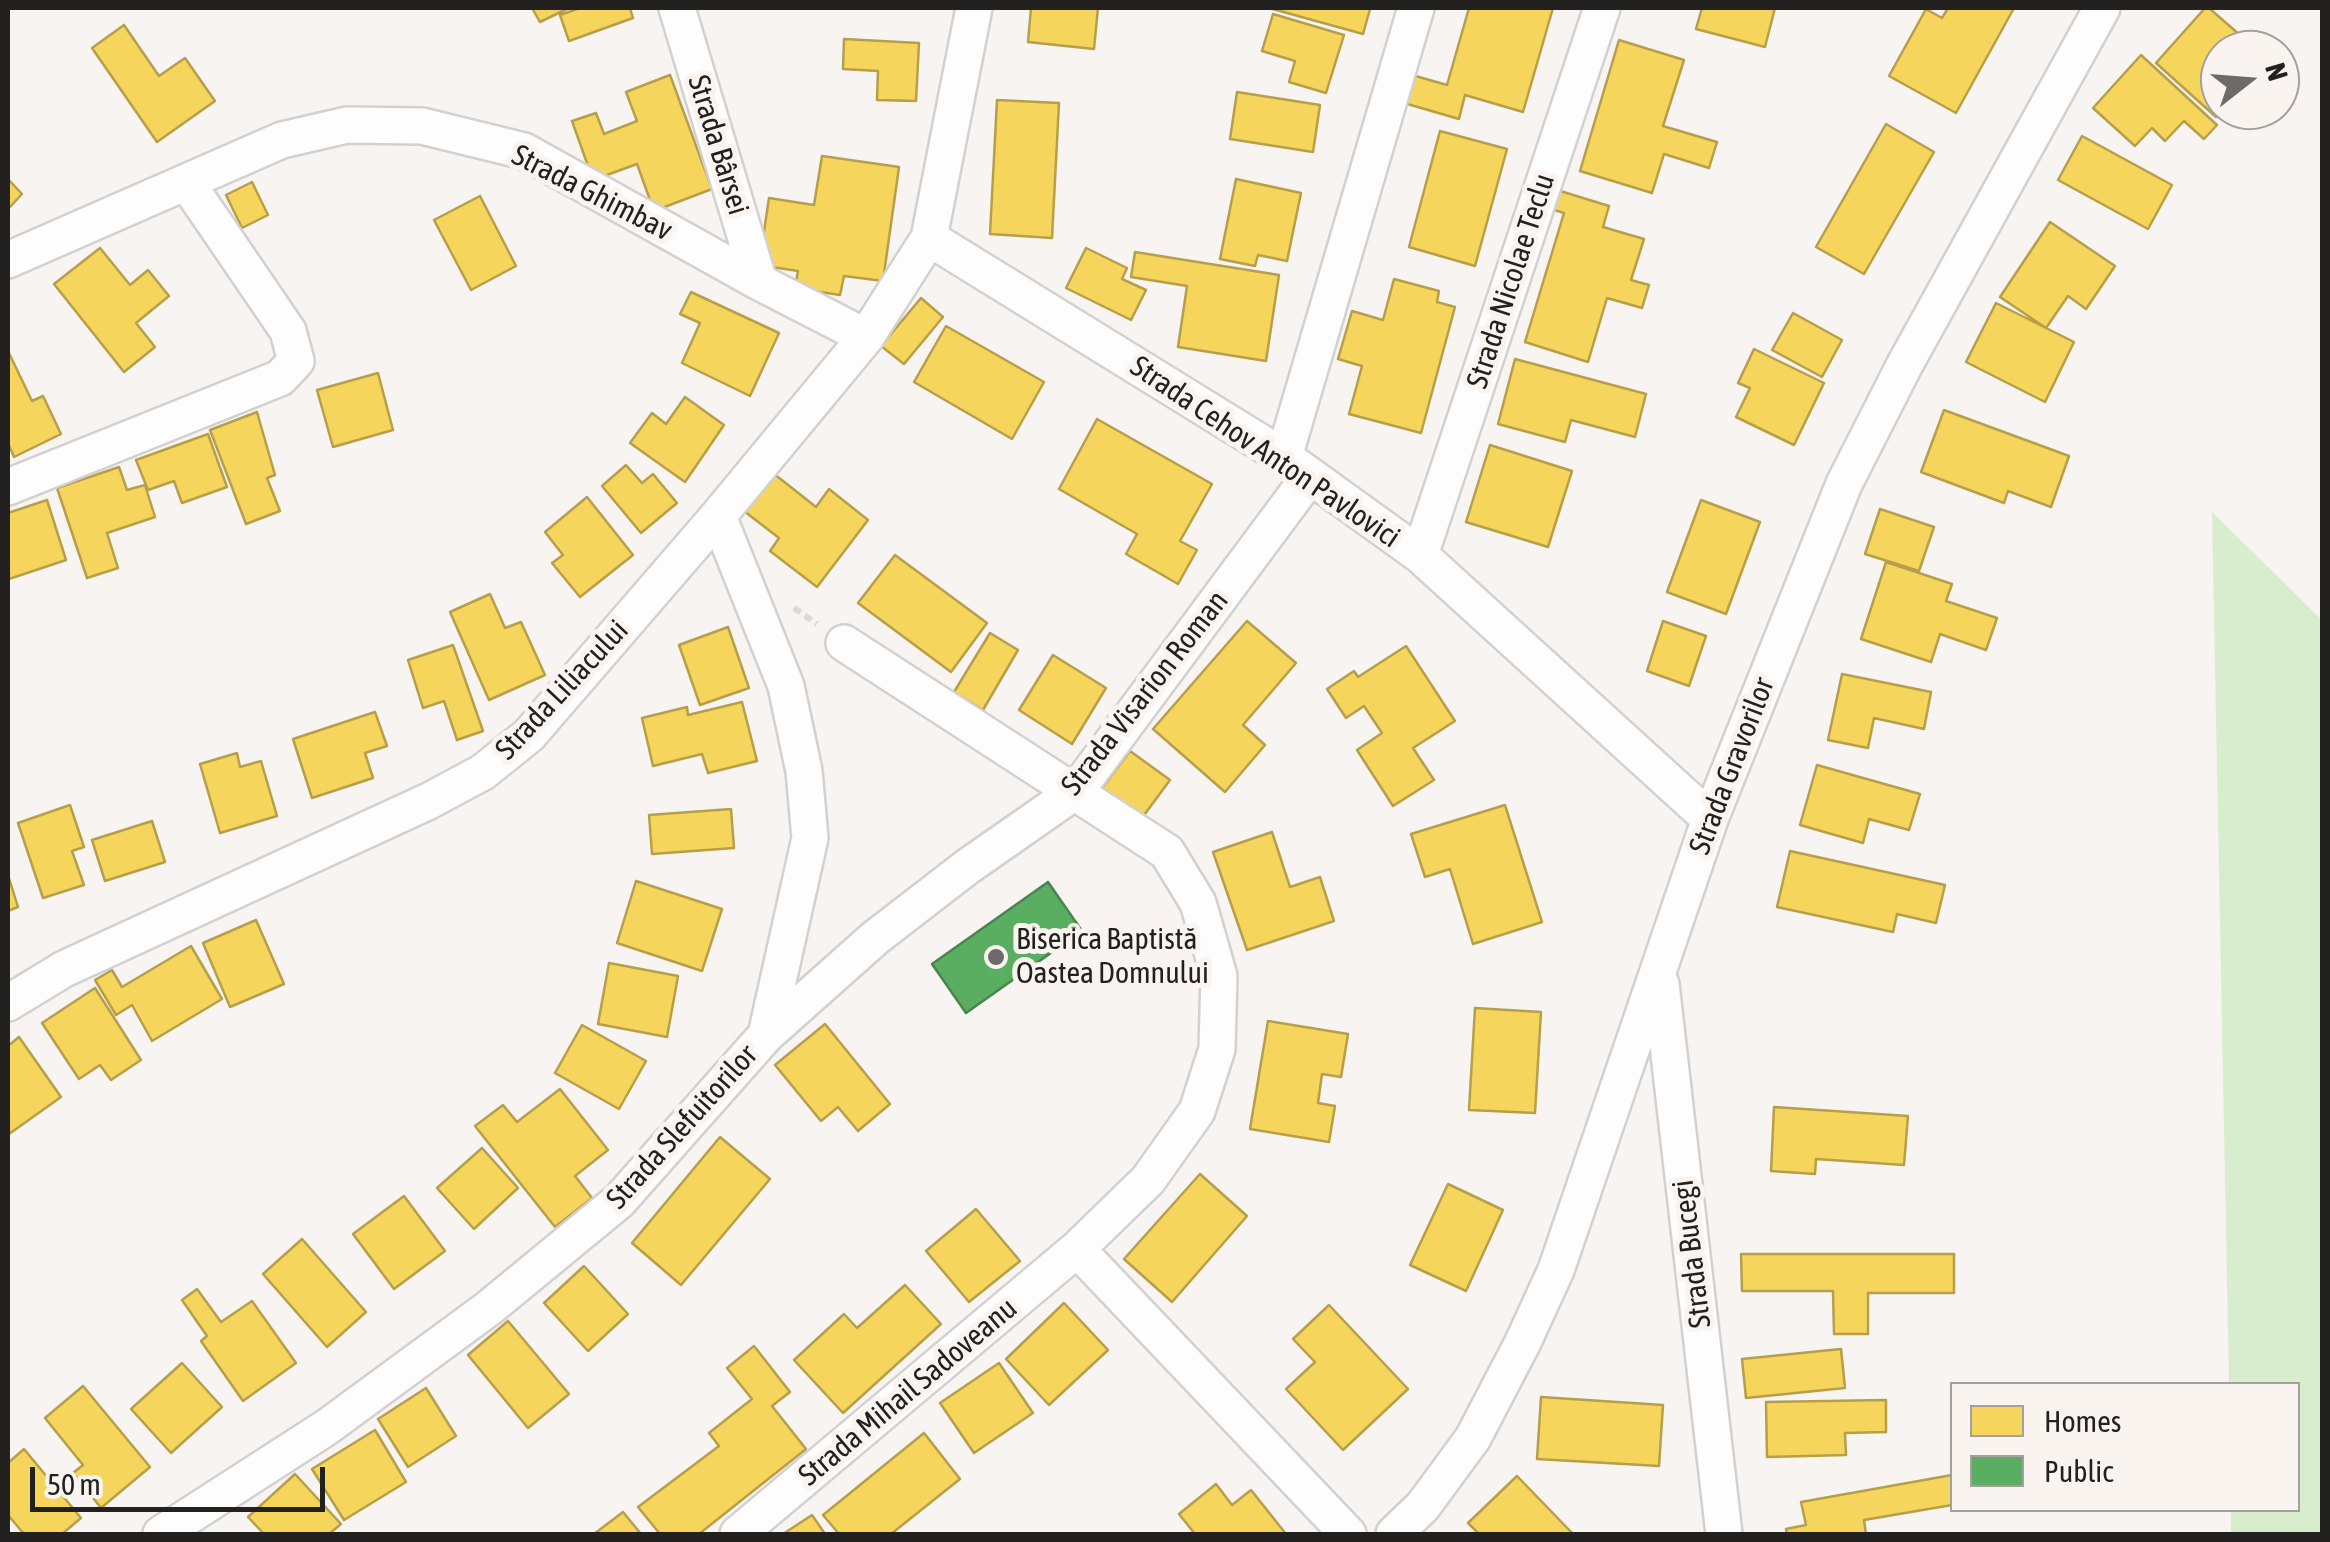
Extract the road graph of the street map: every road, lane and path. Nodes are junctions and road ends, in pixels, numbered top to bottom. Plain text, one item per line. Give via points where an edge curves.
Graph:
1 (677, 8) edge
2 (974, 8) edge
3 (1416, 8) edge
4 (1602, 8) edge
5 (2102, 8) edge
6 (186, 183) junction
7 (929, 238) junction
8 (8, 260) edge
9 (760, 282) junction
10 (866, 337) junction
11 (1297, 467) junction
12 (8, 487) edge
13 (718, 516) junction
14 (1420, 555) junction
15 (844, 643) dead end
16 (1076, 791) junction
17 (1710, 819) junction
18 (1660, 972) junction
19 (8, 1003) edge
20 (766, 1035) junction
21 (1078, 1249) junction
22 (161, 1534) edge
23 (738, 1534) edge
24 (1348, 1534) edge
25 (1394, 1534) edge
26 (1724, 1534) edge

1 - 9 street, Strada Bârsei
2 - 7 street
3 - 11 street
4 - 14 street, Strada Nicolae Teclu
5 - 17 street, Strada Gravorilor via 1844,484
6 - 8 street, Strada Ghimbav
6 - 9 street, Strada Ghimbav via 282,140 348,126 422,126 524,151
6 - 12 street via 288,332 296,361 280,378
7 - 10 street, Strada Liliacului
7 - 11 street, Strada Cehov Anton Pavlovici
9 - 10 street, Strada Ghimbav
10 - 13 street, Strada Liliacului
11 - 14 street, Strada Cehov Anton Pavlovici
11 - 16 street, Strada Visarion Roman
13 - 19 street, Strada Liliacului via 529,735 484,772 64,969
13 - 20 street, Strada Slefuitorilor via 786,686 804,771 810,838
14 - 17 street, Strada Cehov Anton Pavlovici
15 - 16 street, Strada Mihail Sadoveanu
16 - 20 street, Strada Visarion Roman via 875,938
16 - 21 street, Strada Mihail Sadoveanu via 1167,852 1198,902 1219,976 1217,1050 1197,1111 1148,1180
17 - 18 street, Strada Gravorilor
18 - 25 street, Strada Gravorilor via 1556,1270 1523,1342 1473,1438
18 - 26 street, Strada Bucegi
20 - 22 street, Strada Slefuitorilor via 606,1212 327,1427
21 - 23 street, Strada Mihail Sadoveanu
21 - 24 street

